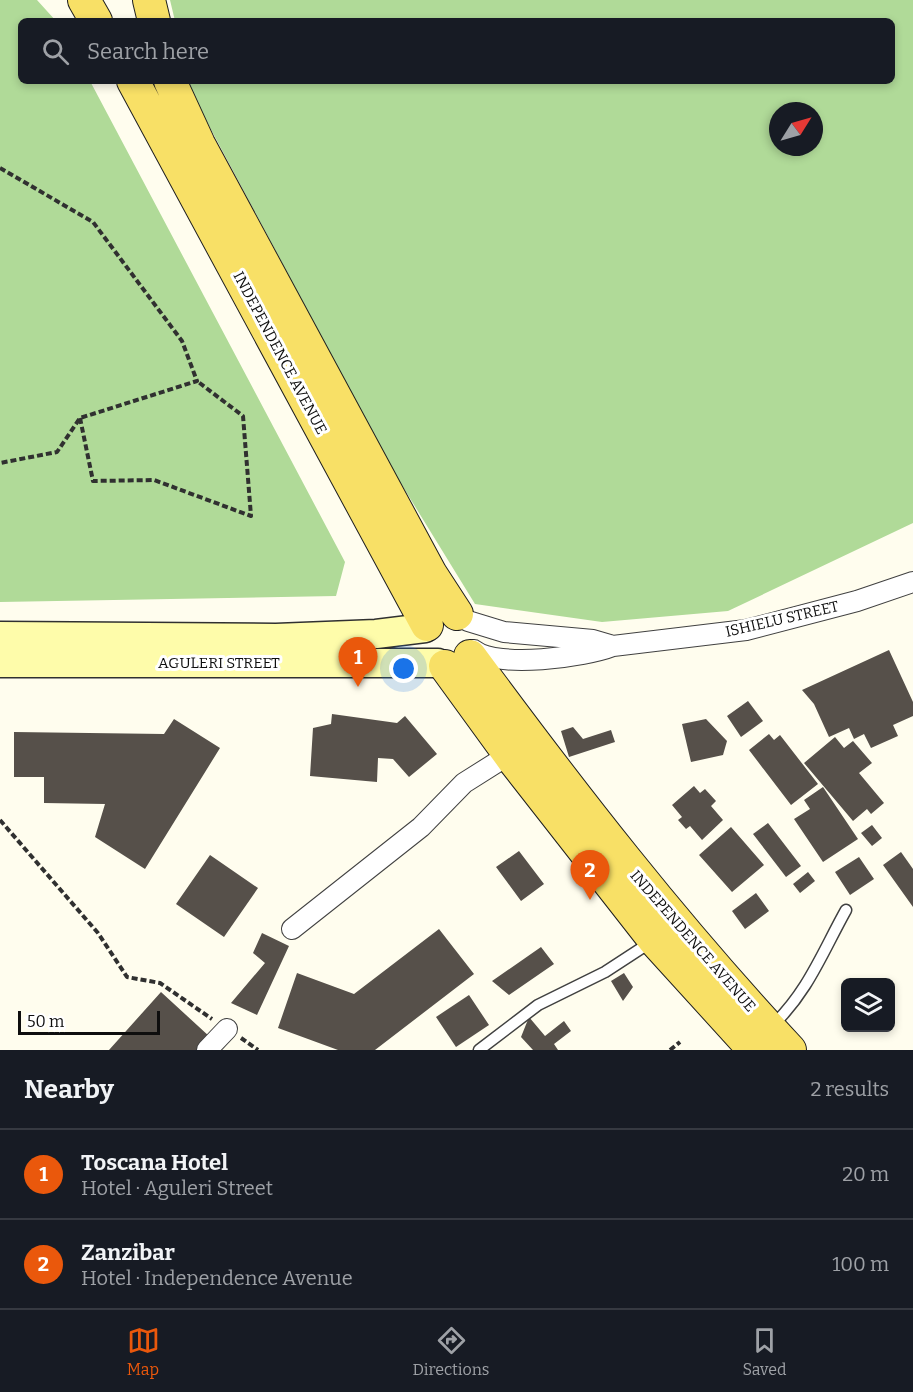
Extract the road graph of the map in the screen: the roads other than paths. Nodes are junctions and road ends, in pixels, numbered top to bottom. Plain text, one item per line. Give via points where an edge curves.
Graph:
1 (84, 0) edge
2 (149, 0) edge
3 (94, 18) edge
4 (153, 18) edge
5 (135, 84) edge
6 (171, 84) edge
7 (913, 582) edge
8 (426, 626) junction
9 (0, 636) edge
10 (459, 645) junction
11 (613, 646) junction
12 (0, 663) edge
13 (521, 748) junction
14 (846, 910) dead end
15 (292, 929) dead end
16 (654, 940) junction
17 (227, 1029) road end
18 (771, 1043) edge
19 (207, 1050) edge
20 (479, 1050) edge

1 - 3 main road
2 - 4 main road
5 - 8 main road, INDEPENDENCE AVENUE
6 - 10 main road, INDEPENDENCE AVENUE via 199,144 431,574
7 - 11 street, ISHIELU STREET via 746,630
8 - 9 main road, AGULERI STREET via 376,634 276,638
8 - 10 main road, INDEPENDENCE AVENUE via 424,648
10 - 11 street via 504,632 593,640
10 - 11 street via 485,658 516,659 580,654
10 - 12 main road, AGULERI STREET
10 - 13 main road, INDEPENDENCE AVENUE
13 - 15 street via 464,783 421,827
13 - 16 main road, INDEPENDENCE AVENUE
13 - 18 main road, INDEPENDENCE AVENUE via 626,862
14 - 18 lane via 811,979
16 - 18 main road, INDEPENDENCE AVENUE
16 - 20 lane via 605,972 538,1005
17 - 19 street

